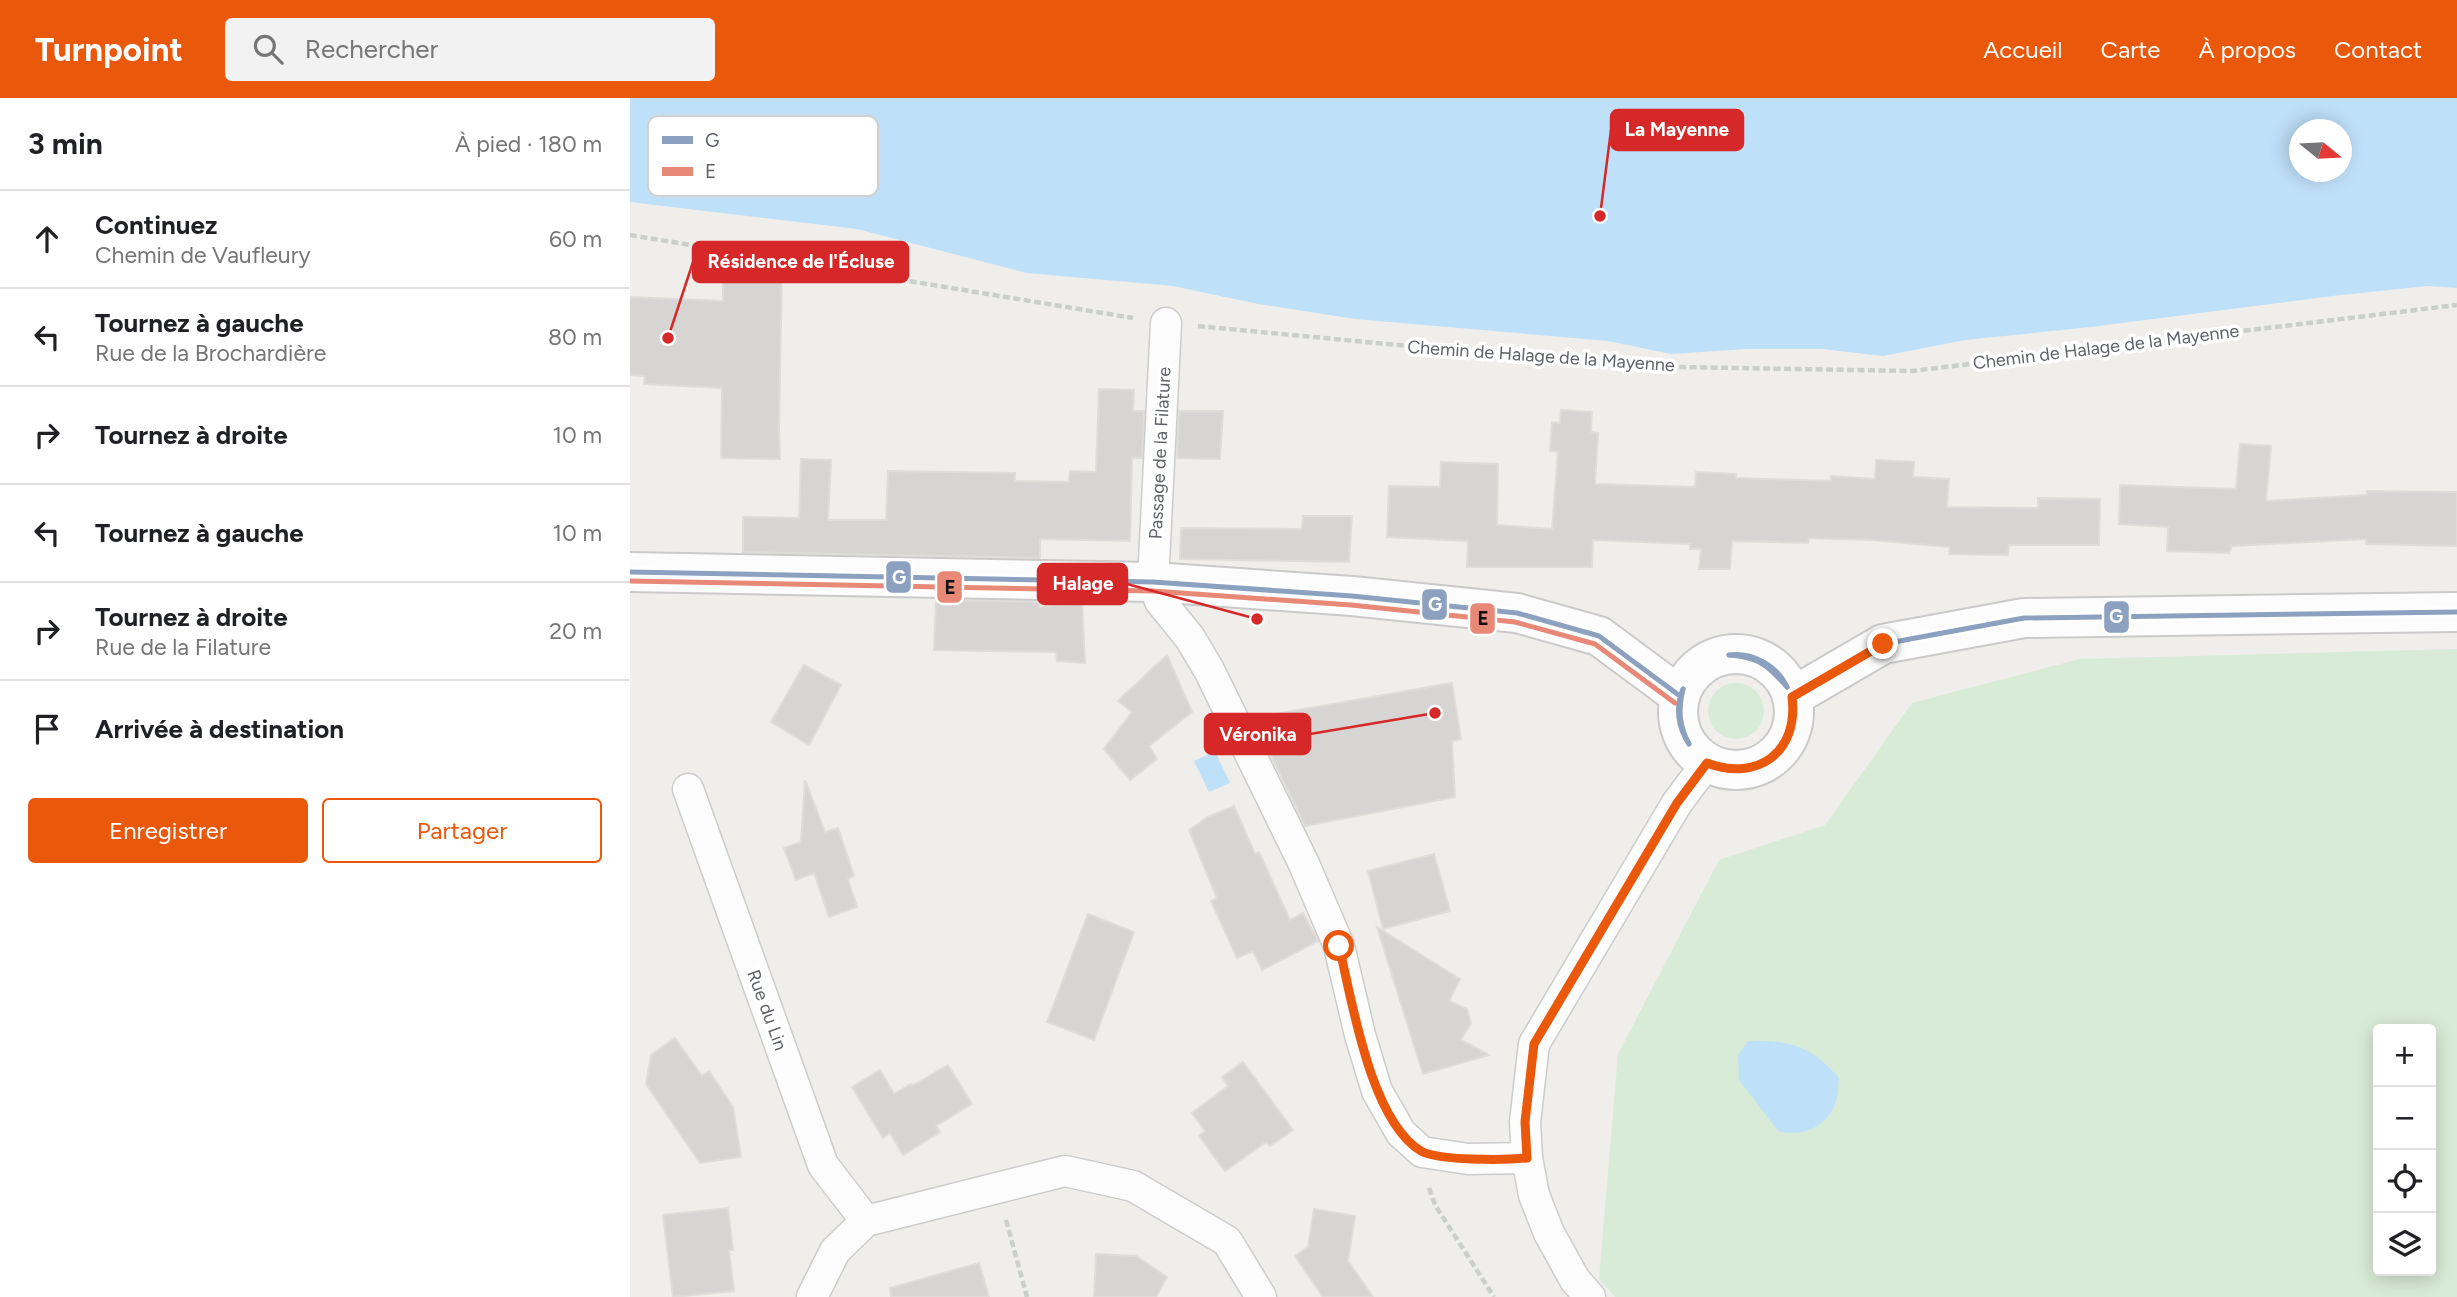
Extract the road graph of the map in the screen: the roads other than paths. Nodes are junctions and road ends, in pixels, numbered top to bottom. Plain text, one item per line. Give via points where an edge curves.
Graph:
1 (1166, 323) road end
2 (630, 572) edge
3 (1153, 582) junction
4 (2457, 612) edge
5 (1680, 696) junction
6 (1792, 697) junction
7 (1707, 763) junction
8 (688, 789) dead end
9 (1527, 1158) junction
10 (866, 1221) junction
11 (812, 1297) edge
12 (1261, 1297) edge
13 (1590, 1297) edge

1 - 3 street, Passage de la Filature
2 - 3 street
3 - 5 street via 1517,613 1599,636
3 - 9 street via 1160,601 1191,638 1209,670 1304,864 1339,946 1377,1091 1401,1133 1422,1152 1468,1159
4 - 6 street via 2024,618 1883,644
5 - 6 street via 1698,668 1728,655 1744,655 1774,668
5 - 7 street via 1682,734
6 - 7 street via 1794,716 1779,752 1745,770
7 - 9 street via 1677,803 1534,1044 1525,1122
8 - 10 street, Rue du Lin via 823,1165
9 - 13 street via 1534,1195 1549,1233
10 - 11 street via 835,1251
10 - 12 street via 1065,1171 1133,1186 1227,1241

